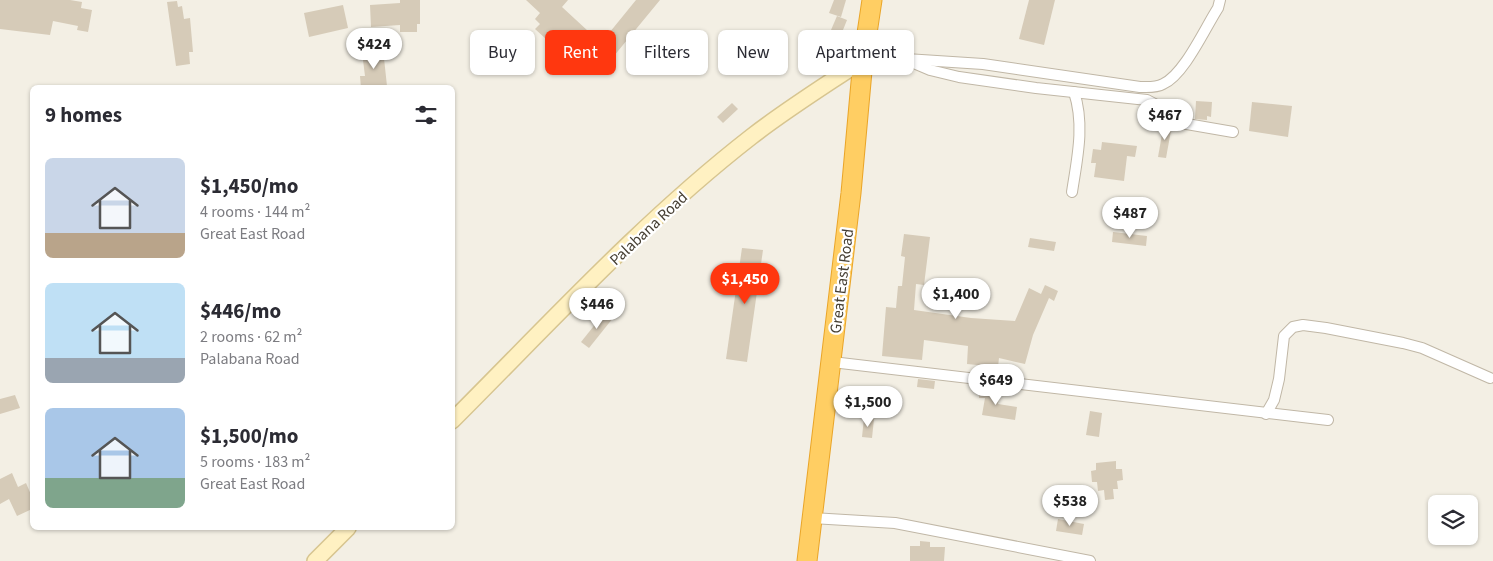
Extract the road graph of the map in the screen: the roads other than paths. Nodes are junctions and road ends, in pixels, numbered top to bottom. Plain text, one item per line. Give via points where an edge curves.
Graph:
1 (872, 0) edge
2 (1220, 0) edge
3 (868, 30) edge
4 (914, 60) edge
5 (914, 63) edge
6 (840, 75) edge
7 (862, 75) edge
8 (1074, 92) junction
9 (1233, 132) dead end
10 (1072, 192) dead end
11 (832, 362) junction
12 (1490, 378) dead end
13 (1266, 414) junction
14 (455, 418) edge
15 (1328, 420) dead end
16 (812, 518) junction
17 (346, 530) edge
18 (315, 561) edge
19 (807, 561) edge
20 (1090, 561) edge

1 - 3 highway, Great East Road
2 - 4 street via 1182,66 1171,79 1154,87 975,63
5 - 8 street via 959,77
6 - 14 street, Palabana Road via 782,113 707,174 596,276
7 - 11 highway, Great East Road
8 - 9 street via 1147,100 1181,123
8 - 10 street via 1080,136
11 - 13 street
11 - 16 highway, Great East Road
12 - 13 street via 1422,348 1303,325 1292,327 1284,336 1279,379 1274,400
13 - 15 street
16 - 19 highway, Great East Road
16 - 20 street via 895,523
17 - 18 street

